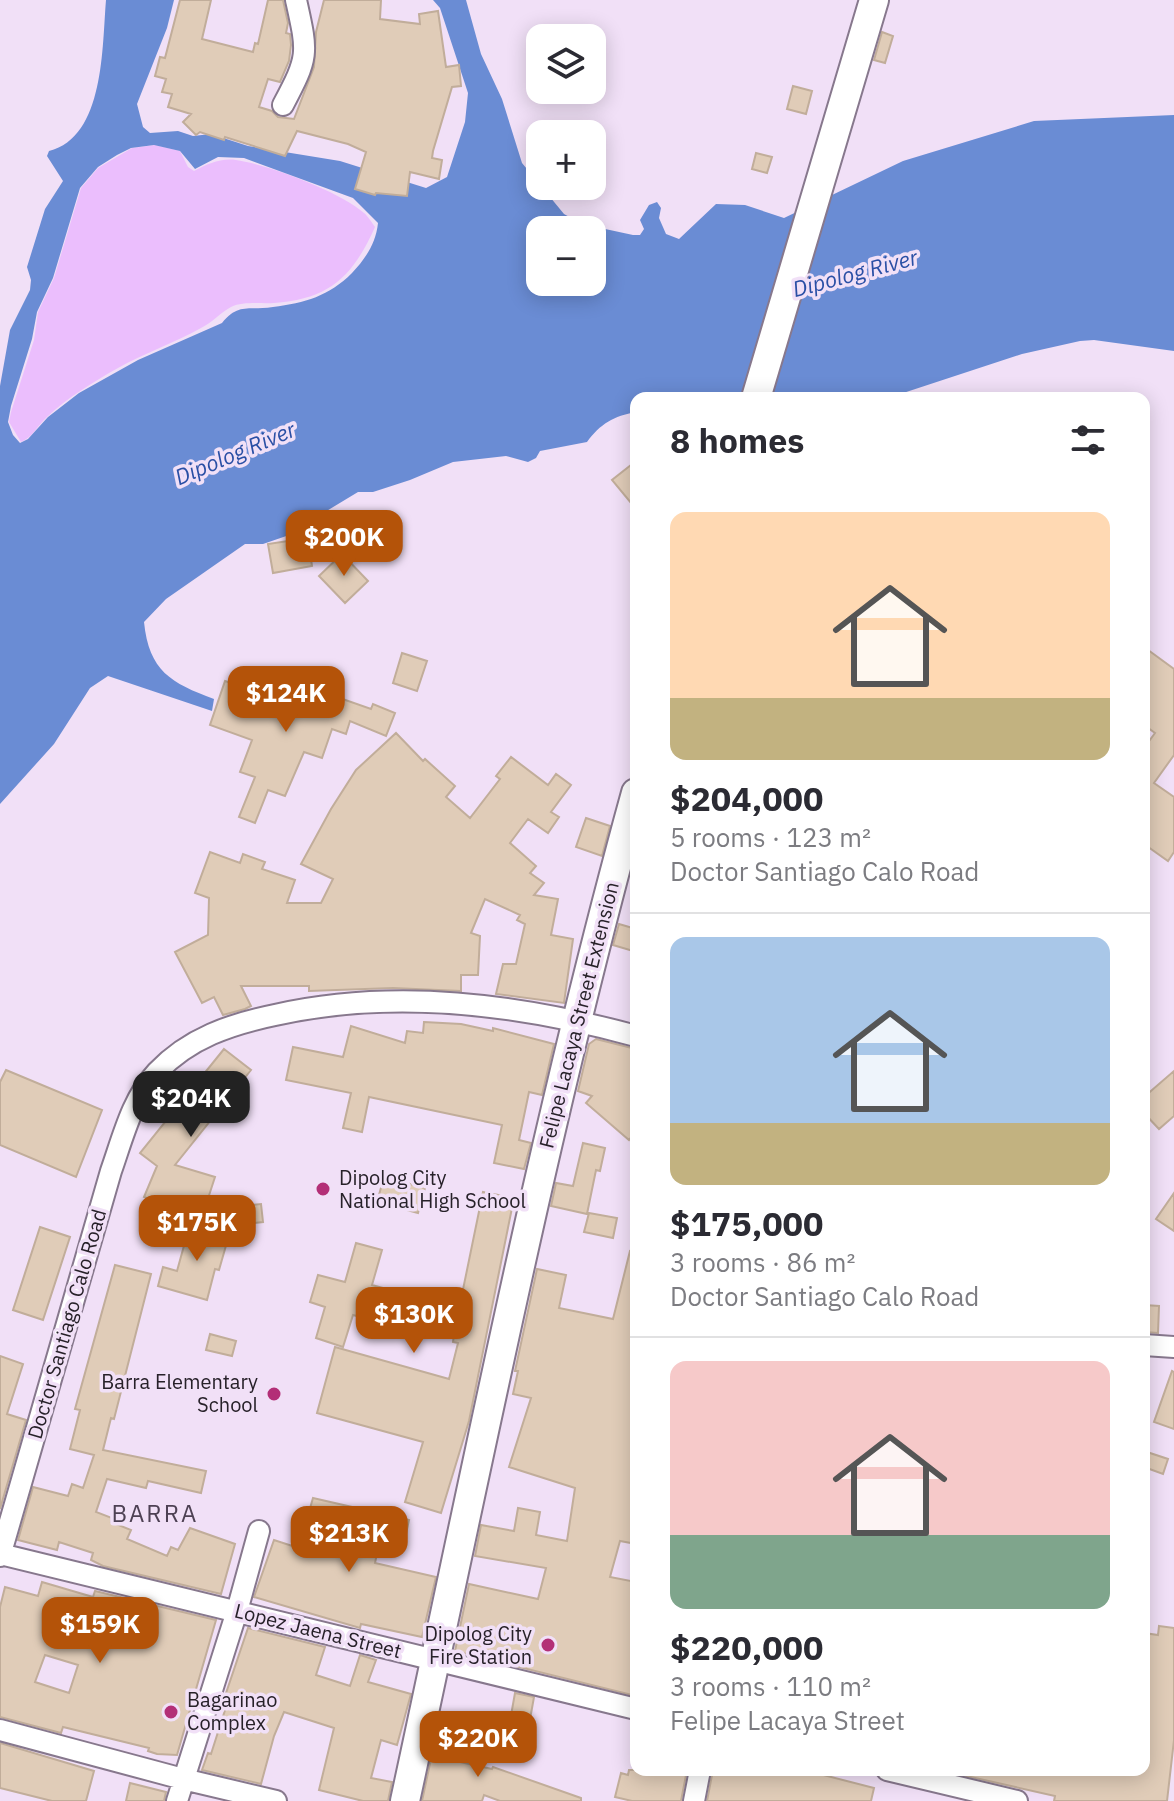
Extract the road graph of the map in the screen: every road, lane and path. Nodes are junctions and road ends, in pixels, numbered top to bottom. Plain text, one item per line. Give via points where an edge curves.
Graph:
1 (296, 0) edge
2 (874, 0) edge
3 (283, 105) dead end
4 (758, 392) edge
5 (630, 816) edge
6 (576, 1020) junction
7 (630, 1034) edge
8 (1150, 1345) edge
9 (1174, 1347) edge
10 (259, 1531) dead end
11 (0, 1555) edge
12 (237, 1611) junction
13 (436, 1660) junction
14 (630, 1708) edge
15 (0, 1730) edge
16 (699, 1776) edge
17 (914, 1776) edge
18 (183, 1779) junction
19 (960, 1786) edge
20 (177, 1801) edge
21 (276, 1801) edge
22 (405, 1801) edge
23 (694, 1801) edge
24 (1017, 1801) edge

1 - 3 street via 305,54
2 - 4 main road
5 - 6 main road, Felipe Lacaya Street Extension
6 - 7 street, Doctor Santiago Calo Road
6 - 11 street, Doctor Santiago Calo Road via 473,1005 353,1003 240,1023 212,1032 174,1056 155,1075 129,1119
6 - 13 main road, Felipe Lacaya Street Extension
8 - 9 street
10 - 12 street
11 - 12 street, Lopez Jaena Street
12 - 13 street, Lopez Jaena Street
12 - 18 street
13 - 14 street, Lopez Jaena Street
13 - 22 main road, Felipe Lacaya Street Extension
15 - 18 street
16 - 23 street
17 - 19 street
18 - 20 street
18 - 21 street
19 - 24 street

